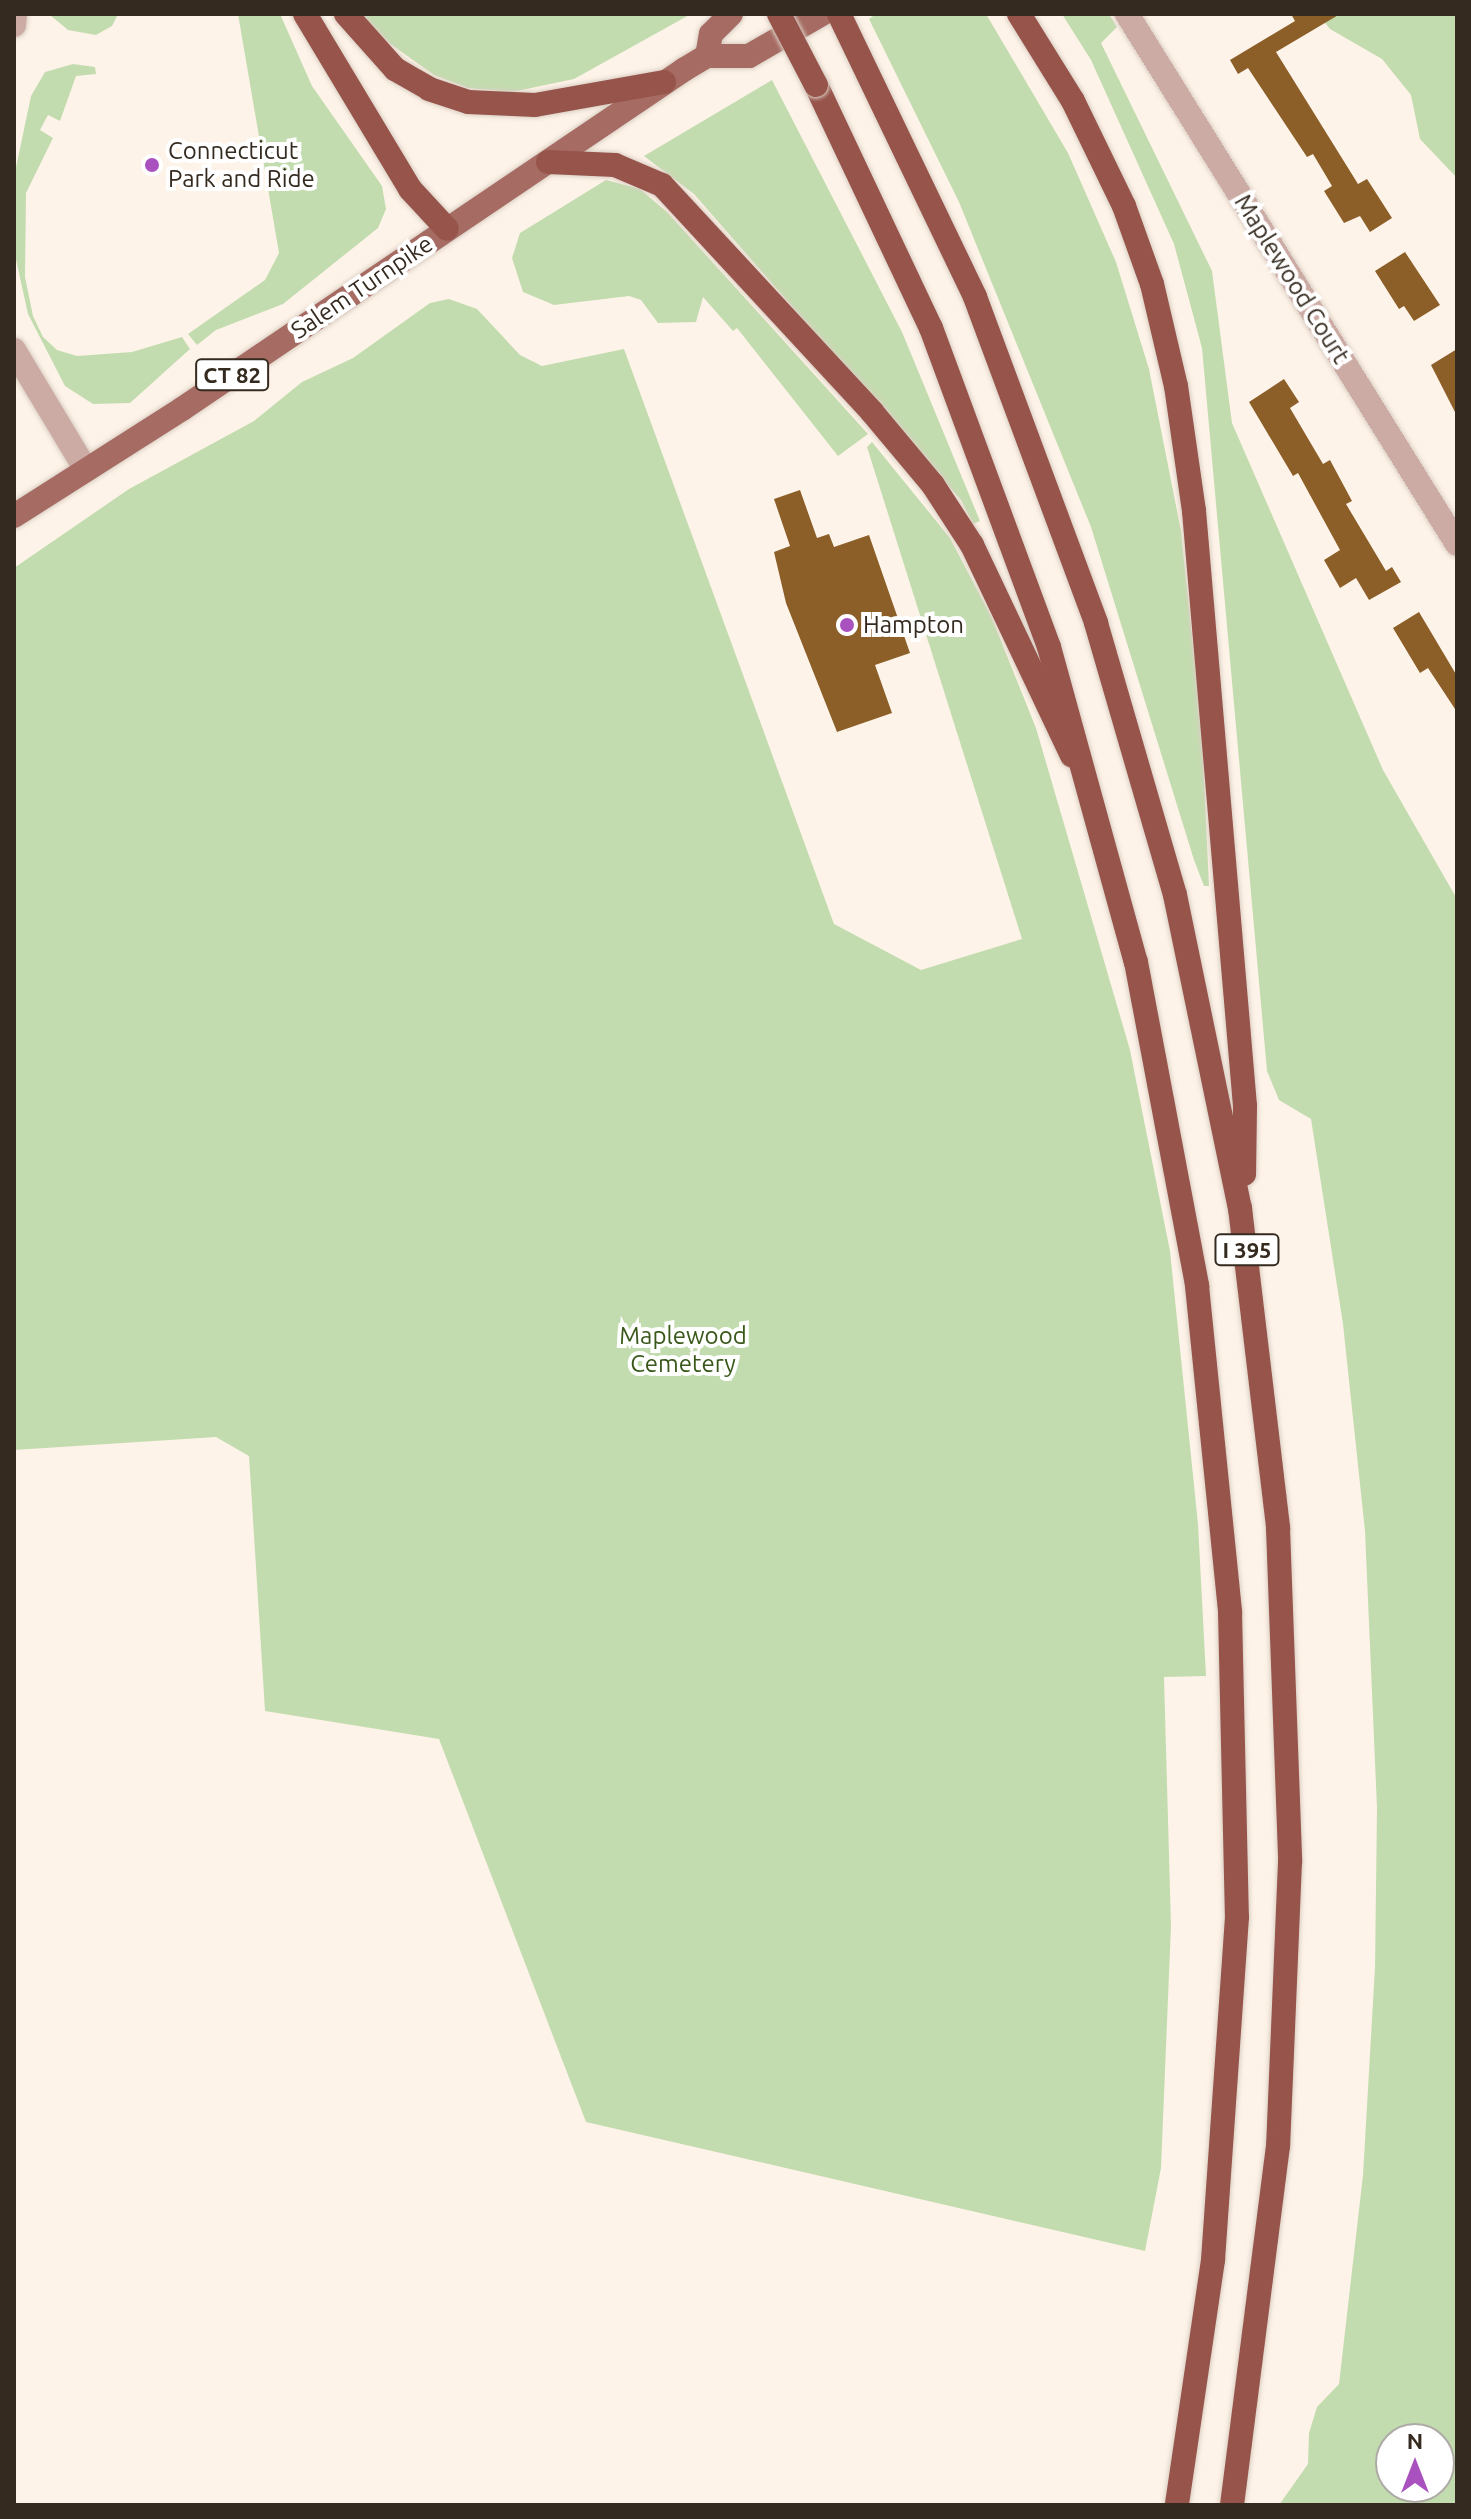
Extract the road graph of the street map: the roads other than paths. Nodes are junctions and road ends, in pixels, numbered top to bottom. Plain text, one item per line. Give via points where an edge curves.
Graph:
1 (15, 14) edge
2 (305, 14) edge
3 (346, 14) edge
4 (731, 14) edge
5 (779, 14) edge
6 (822, 14) edge
7 (839, 14) edge
8 (1019, 14) edge
9 (1127, 14) edge
10 (14, 25) edge
11 (707, 56) junction
12 (664, 82) junction
13 (548, 162) junction
14 (447, 229) junction
15 (14, 350) edge
16 (86, 470) junction
17 (14, 516) edge
18 (1457, 544) edge
19 (1089, 779) junction
20 (1240, 1208) junction
21 (1177, 2505) edge
22 (1232, 2505) edge

1 - 10 street
2 - 14 highway via 410,189
3 - 12 highway via 366,42 402,73 468,102 535,105
4 - 11 main road via 711,34
5 - 19 highway, I 395, bridge via 884,222 956,391 1027,579
6 - 11 main road via 749,56
7 - 20 highway, I 395 via 975,297 1096,623 1175,895
8 - 20 highway via 1073,101 1124,206 1152,284 1176,386 1194,511 1245,1106
9 - 18 street, Maplewood Court
11 - 12 main road, Salem Turnpike / CT 82
12 - 13 main road, Salem Turnpike / CT 82
13 - 14 main road, Salem Turnpike / CT 82
13 - 19 highway via 615,165 670,192 872,412 933,485 972,545 1012,621 1054,724
14 - 16 main road, Salem Turnpike / CT 82
15 - 16 street
16 - 17 main road, Salem Turnpike / CT 82
19 - 21 highway, I 395 via 1143,992 1185,1209 1215,1424 1233,1649 1238,1848 1233,2020 1213,2260
20 - 22 highway, I 395 via 1278,1528 1290,1874 1286,2043 1274,2190

